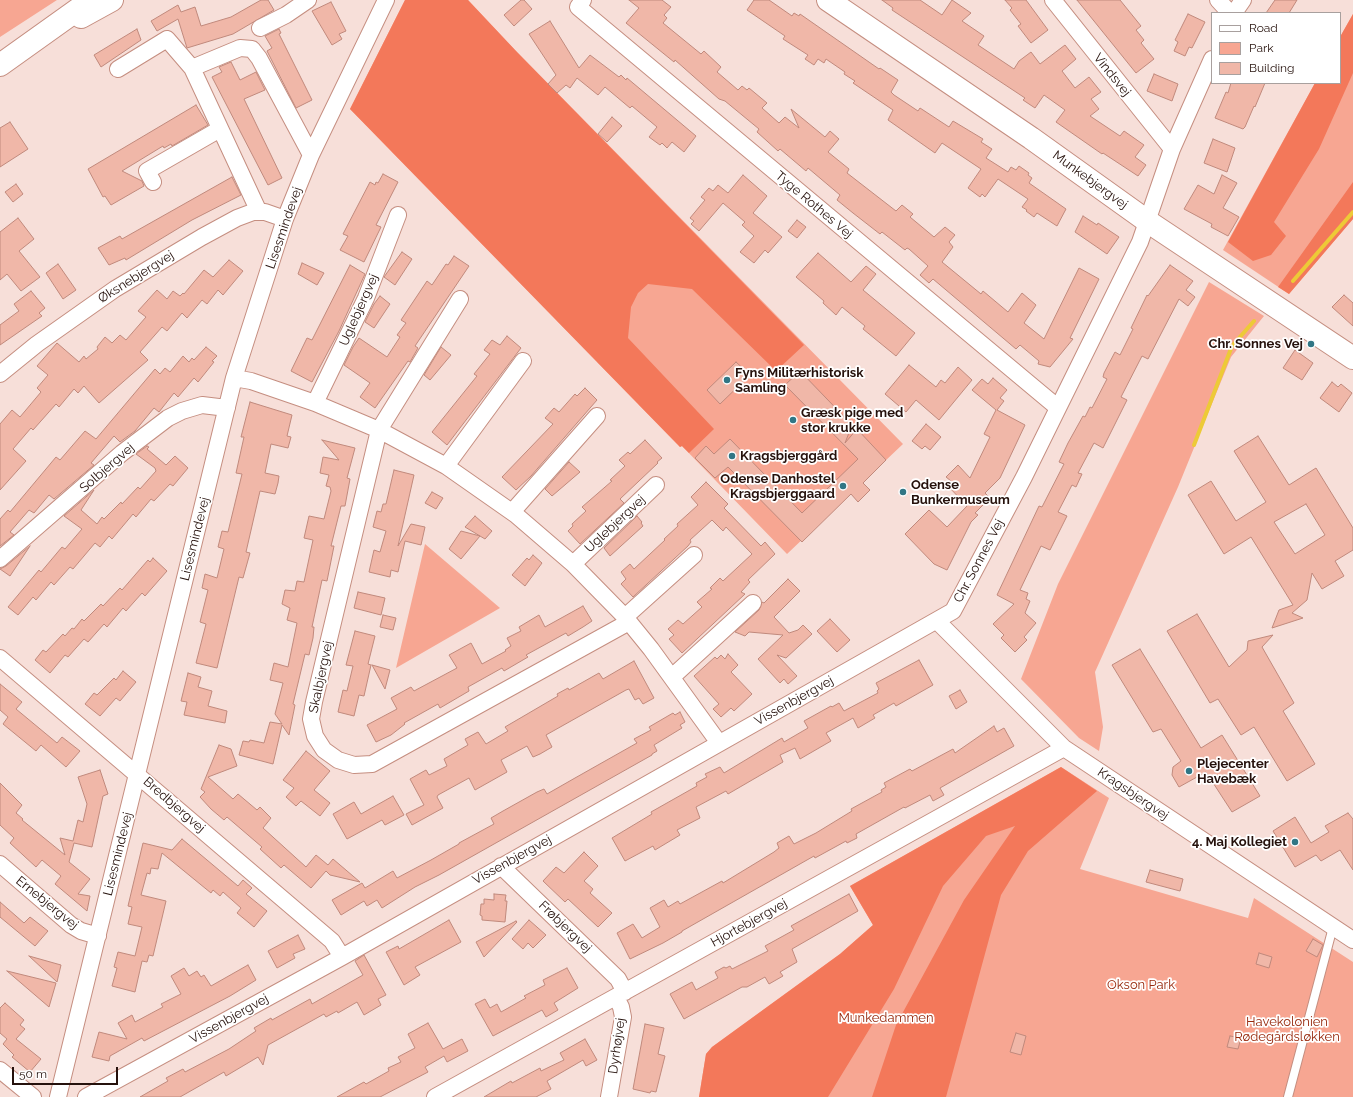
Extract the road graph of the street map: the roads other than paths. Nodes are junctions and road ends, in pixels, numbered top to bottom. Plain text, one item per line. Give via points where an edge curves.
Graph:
1 (91, 0) edge
2 (112, 0) edge
3 (308, 0) edge
4 (386, 0) edge
5 (583, 0) edge
6 (828, 0) edge
7 (1053, 0) edge
8 (1218, 0) edge
9 (1243, 0) edge
10 (1229, 12) edge
11 (1235, 12) edge
12 (260, 28) dead end
13 (37, 40) junction
14 (1211, 61) edge
15 (0, 65) edge
16 (192, 68) junction
17 (118, 69) dead end
18 (220, 129) junction
19 (1172, 149) junction
20 (311, 155) junction
21 (152, 182) dead end
22 (259, 212) junction
23 (398, 214) dead end
24 (285, 219) junction
25 (1147, 221) junction
26 (460, 299) dead end
27 (1351, 353) edge
28 (523, 361) dead end
29 (0, 374) edge
30 (234, 378) junction
31 (315, 403) junction
32 (1057, 407) junction
33 (227, 408) junction
34 (597, 416) dead end
35 (379, 430) junction
36 (446, 466) junction
37 (656, 485) dead end
38 (512, 512) junction
39 (694, 555) dead end
40 (0, 559) edge
41 (573, 564) junction
42 (753, 603) dead end
43 (627, 620) junction
44 (937, 621) junction
45 (0, 658) edge
46 (672, 677) junction
47 (719, 744) junction
48 (1064, 748) junction
49 (137, 774) junction
50 (0, 864) edge
51 (501, 866) junction
52 (1334, 927) junction
53 (98, 936) junction
54 (1353, 940) edge
55 (342, 957) junction
56 (620, 994) junction
57 (0, 1070) edge
58 (33, 1097) edge
59 (58, 1097) edge
60 (86, 1097) edge
61 (435, 1097) edge
62 (609, 1097) edge
63 (1288, 1097) edge

1 - 13 street
2 - 13 street
3 - 12 street
4 - 20 street, Lisesmindevej
5 - 32 street, Tyge Rothes Vej via 578,6
6 - 25 street, Munkebjergvej via 1031,138
7 - 19 street, Vindsvej
8 - 10 street
9 - 11 street
13 - 15 street
14 - 19 street, Chr. Sonnes Vej
16 - 17 street via 167,40
16 - 18 street
16 - 20 street via 240,48 252,49
18 - 21 street via 147,171
18 - 22 street
19 - 25 street, Chr. Sonnes Vej
20 - 24 street, Lisesmindevej
22 - 24 street
22 - 29 street, Øksnebjergvej via 237,218 140,273 73,318
23 - 31 street, Uglebjergvej via 366,298
24 - 30 street, Lisesmindevej
25 - 27 street, Munkebjergvej
25 - 32 street, Chr. Sonnes Vej via 1140,242
26 - 35 street
28 - 36 street
30 - 31 street, Uglebjergvej via 251,381
30 - 33 street, Lisesmindevej
31 - 35 street, Uglebjergvej
32 - 44 street, Chr. Sonnes Vej via 1024,477 953,611
33 - 40 street, Solbjergvej via 202,405 168,418 122,453
33 - 49 street, Lisesmindevej
34 - 38 street
35 - 36 street, Uglebjergvej
35 - 43 street, Skalbjergvej via 311,719 315,736 324,750 338,760 354,765 372,764
36 - 38 street, Uglebjergvej
37 - 41 street, Uglebjergvej
38 - 41 street, Uglebjergvej
39 - 43 street
41 - 43 street, Uglebjergvej
42 - 46 street
43 - 46 street, Uglebjergvej
44 - 47 street, Vissenbjergvej
44 - 48 street, Kragsbjergvej
45 - 49 street, Bredbjergvej
46 - 47 street, Uglebjergvej
47 - 51 street, Vissenbjergvej
48 - 52 street, Kragsbjergvej
48 - 56 street, Hjortebjergvej
49 - 53 street, Lisesmindevej
49 - 55 street, Bredbjergvej via 332,941
50 - 53 street, Ernebjergvej via 71,925
51 - 55 street, Vissenbjergvej
51 - 56 street, Frøbjergvej via 618,979
52 - 54 street, Kragsbjergvej
52 - 63 lane
53 - 59 street, Lisesmindevej
55 - 60 street, Vissenbjergvej
56 - 61 street, Hjortebjergvej
56 - 62 street, Dyrhøjvej via 622,1023
57 - 58 street

